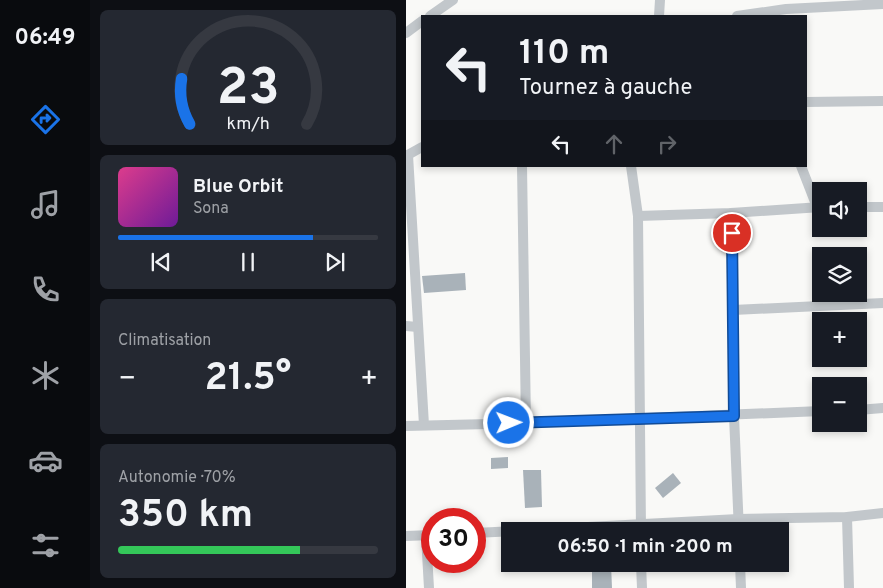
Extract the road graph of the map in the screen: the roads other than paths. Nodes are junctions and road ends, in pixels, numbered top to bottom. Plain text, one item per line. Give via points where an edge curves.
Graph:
1 (453, 0) edge
2 (660, 0) edge
3 (883, 4) edge
4 (786, 12) edge
5 (431, 15) edge
6 (659, 15) edge
7 (749, 15) edge
8 (421, 22) edge
9 (406, 32) edge
10 (883, 101) edge
11 (807, 102) edge
12 (421, 148) edge
13 (407, 155) edge
14 (522, 167) edge
15 (631, 167) edge
16 (801, 167) edge
17 (812, 191) edge
18 (812, 207) edge
19 (867, 207) edge
20 (883, 207) edge
21 (731, 213) junction
22 (638, 216) junction
23 (883, 303) edge
24 (733, 310) junction
25 (406, 326) edge
26 (418, 327) junction
27 (883, 408) edge
28 (867, 409) edge
29 (812, 412) edge
30 (734, 416) junction
31 (639, 419) junction
32 (526, 423) junction
33 (424, 425) junction
34 (406, 426) edge
35 (883, 514) edge
36 (847, 517) junction
37 (738, 519) junction
38 (641, 522) edge
39 (706, 522) edge
40 (738, 522) edge
41 (501, 532) edge
42 (486, 533) edge
43 (421, 535) edge
44 (406, 536) edge
45 (641, 572) edge
46 (740, 572) edge
47 (429, 573) edge
48 (429, 588) edge
49 (642, 588) edge
50 (741, 588) edge
51 (849, 588) edge

1 - 5 street
2 - 6 street
3 - 4 street
4 - 7 street
8 - 9 street
10 - 11 street
12 - 13 street
13 - 26 street
14 - 32 street
15 - 22 street
16 - 17 street
18 - 21 street
19 - 20 street
21 - 22 street
21 - 24 street
22 - 31 street
23 - 24 street
24 - 30 street
25 - 26 street
26 - 33 street
27 - 28 street
29 - 30 street
30 - 31 street
30 - 37 street
31 - 32 street
31 - 38 street
32 - 33 street
33 - 34 street
35 - 36 street
36 - 37 street
36 - 51 street
37 - 39 street
37 - 40 street
41 - 42 street
43 - 44 street
45 - 49 street
46 - 50 street
47 - 48 street

